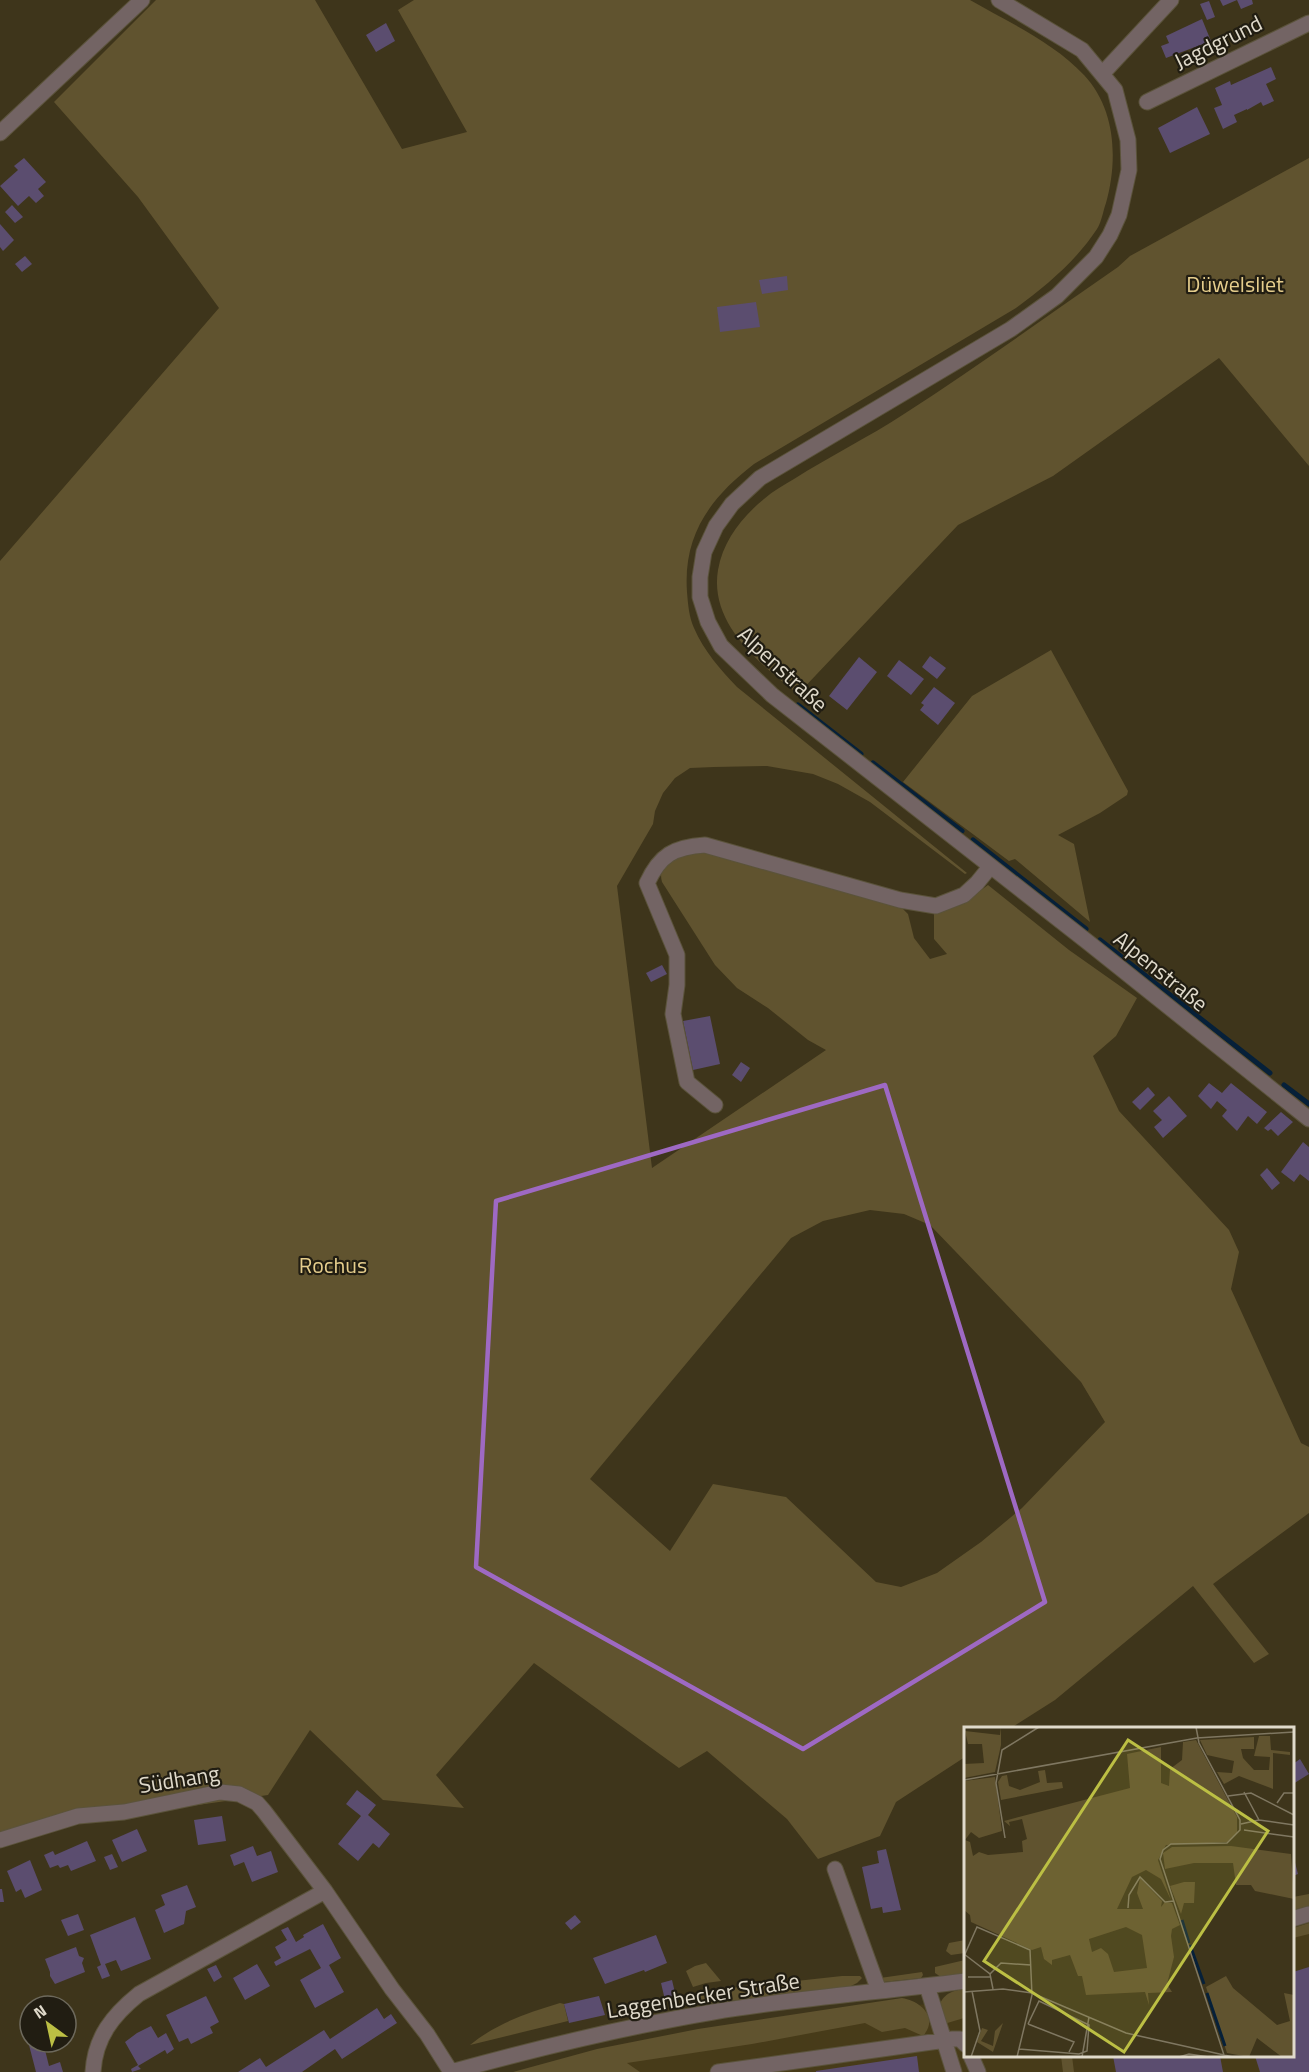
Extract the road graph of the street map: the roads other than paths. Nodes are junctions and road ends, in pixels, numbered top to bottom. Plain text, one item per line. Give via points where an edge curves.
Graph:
1 (142, 0) edge
2 (999, 0) edge
3 (1171, 0) edge
4 (1309, 23) edge
5 (1103, 73) junction
6 (1147, 102) dead end
7 (0, 134) edge
8 (990, 867) junction
9 (715, 1105) dead end
10 (1309, 1119) edge
11 (124, 1812) junction
12 (0, 1840) edge
13 (21, 1843) dead end
14 (835, 1869) dead end
15 (325, 1891) junction
16 (1309, 1914) edge
17 (1294, 1919) edge
18 (964, 1981) edge
19 (927, 1986) junction
20 (879, 1991) junction
21 (943, 2042) junction
22 (964, 2043) edge
23 (971, 2057) edge
24 (93, 2072) edge
25 (451, 2072) edge
26 (718, 2072) edge
27 (954, 2072) edge
28 (978, 2072) edge

1 - 7 street
2 - 5 street, Alpenstraße via 1082,50
3 - 5 street
4 - 6 street, Jagdgrund
5 - 8 street, Alpenstraße via 1123,114 1129,170 1119,215 1096,257 1057,296 1011,329 760,478 732,504 717,526 704,552 700,577 700,597 721,646 772,695
8 - 9 street via 964,895 936,906 900,900 705,845 665,856 647,883 677,955 673,1014 687,1082
8 - 10 street, Alpenstraße
11 - 12 street, Südhang via 78,1816
11 - 13 street
11 - 15 street, Südhang via 220,1792 239,1794 264,1811
14 - 20 street
15 - 24 street via 139,1994 119,2010 102,2033
15 - 25 street, Südhang
16 - 17 street
18 - 19 street, Laggenbecker Straße
19 - 20 street, Laggenbecker Straße
19 - 21 street
20 - 25 street, Laggenbecker Straße via 640,2025
21 - 22 street via 960,2039
21 - 26 street
21 - 27 street
23 - 28 street

